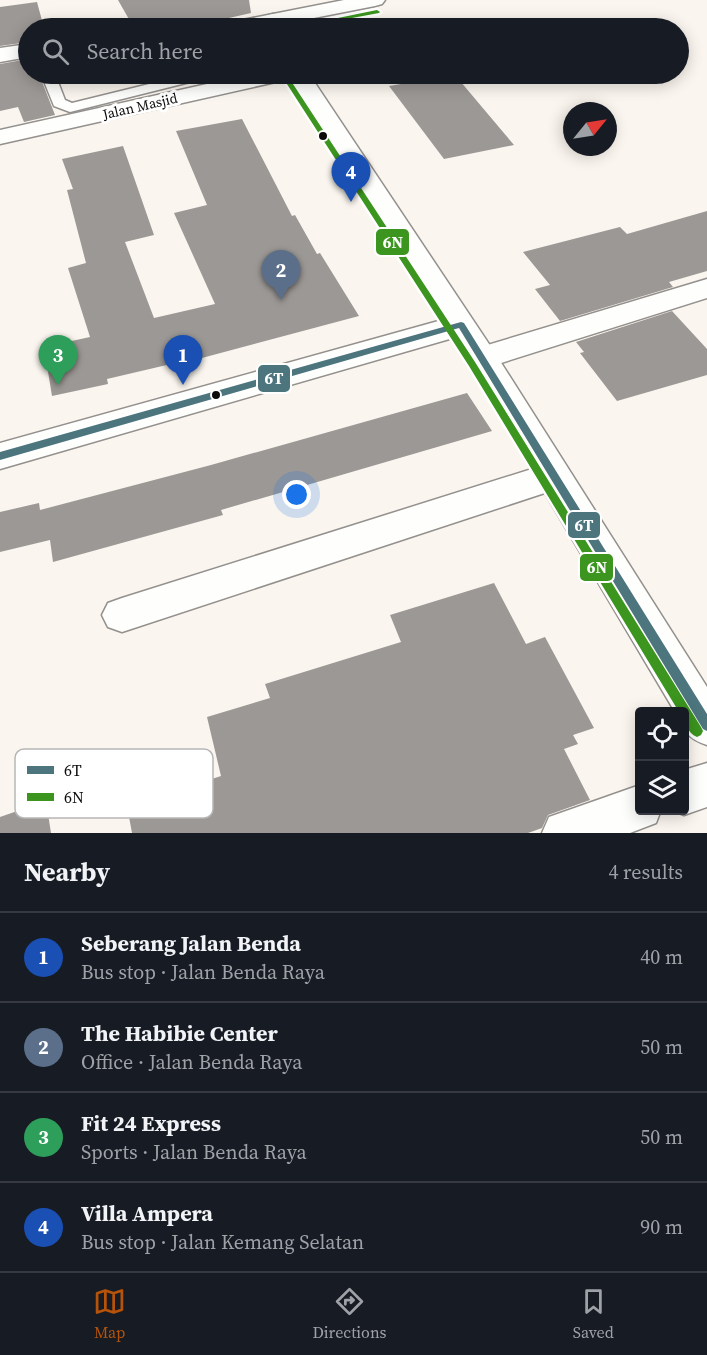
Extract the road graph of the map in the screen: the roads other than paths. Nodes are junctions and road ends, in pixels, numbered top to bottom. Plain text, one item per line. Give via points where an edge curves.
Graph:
1 (258, 0) edge
2 (375, 0) edge
3 (264, 18) edge
4 (300, 18) edge
5 (18, 52) edge
6 (0, 55) edge
7 (52, 84) edge
8 (165, 84) edge
9 (236, 84) edge
10 (304, 84) edge
11 (0, 137) edge
12 (707, 288) edge
13 (461, 325) junction
14 (482, 358) junction
15 (0, 456) edge
16 (554, 476) junction
17 (122, 615) dead end
18 (707, 725) edge
19 (707, 786) edge
20 (689, 791) edge
21 (635, 808) edge
22 (565, 833) edge

1 - 3 street
2 - 4 street
5 - 6 street
7 - 8 lane via 59,103 70,108
9 - 11 street, Jalan Masjid
10 - 13 street
12 - 14 street
13 - 14 street
13 - 15 street
14 - 16 street
16 - 17 street
16 - 18 street
19 - 20 street
21 - 22 street

